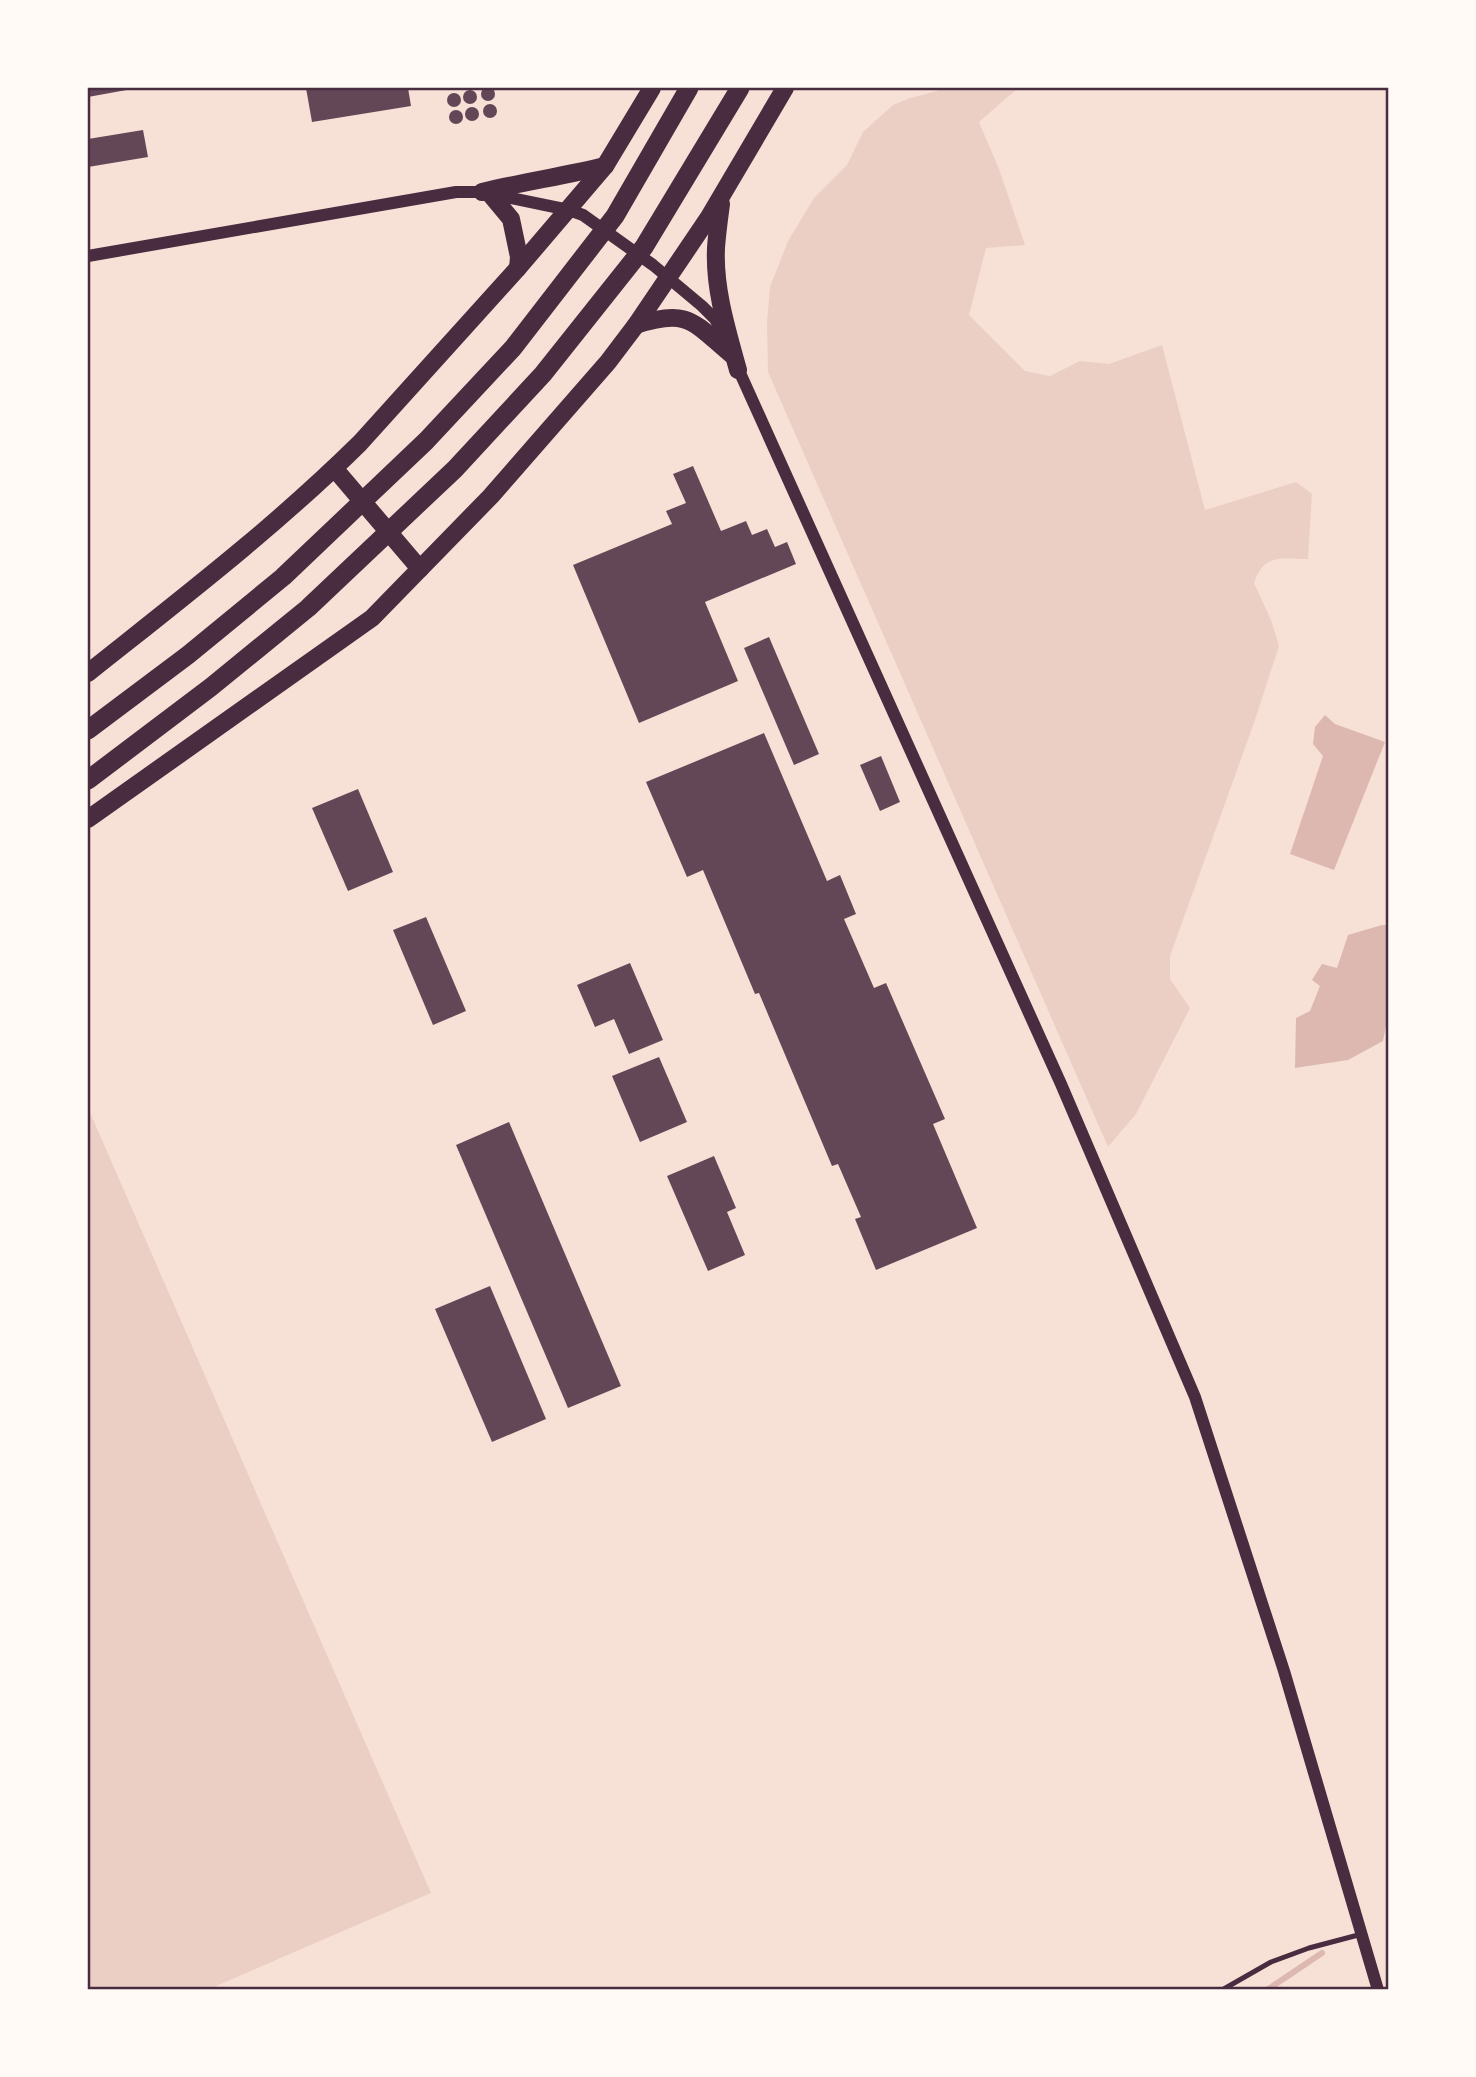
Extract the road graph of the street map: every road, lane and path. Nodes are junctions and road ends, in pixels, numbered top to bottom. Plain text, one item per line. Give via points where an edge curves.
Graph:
1 (652, 88) edge
2 (689, 88) edge
3 (740, 88) edge
4 (785, 88) edge
5 (605, 166) junction
6 (486, 194) junction
7 (722, 194) junction
8 (576, 212) junction
9 (88, 256) edge
10 (518, 268) junction
11 (669, 279) junction
12 (636, 325) junction
13 (735, 362) junction
14 (334, 468) junction
15 (419, 569) junction
16 (88, 673) edge
17 (88, 730) edge
18 (88, 780) edge
19 (88, 819) edge
20 (1362, 1934) junction
21 (1222, 1990) edge
22 (1378, 1990) edge

1 - 5 highway
2 - 17 highway via 615,216 513,348 435,432 283,577
3 - 18 highway via 644,247 543,374 455,469 308,608
4 - 7 highway
5 - 6 highway
5 - 8 highway
6 - 8 street
6 - 9 street via 456,192
6 - 10 highway via 511,219
7 - 11 highway
7 - 13 highway via 716,249
8 - 10 highway
8 - 11 street
10 - 14 highway
11 - 12 highway
11 - 13 street via 715,319
12 - 13 highway via 688,319
12 - 15 highway via 491,496
13 - 20 street via 1061,1084 1195,1397 1284,1671
14 - 15 highway
14 - 16 highway via 234,557
15 - 19 highway via 372,618
20 - 21 lane via 1271,1962
20 - 22 street

